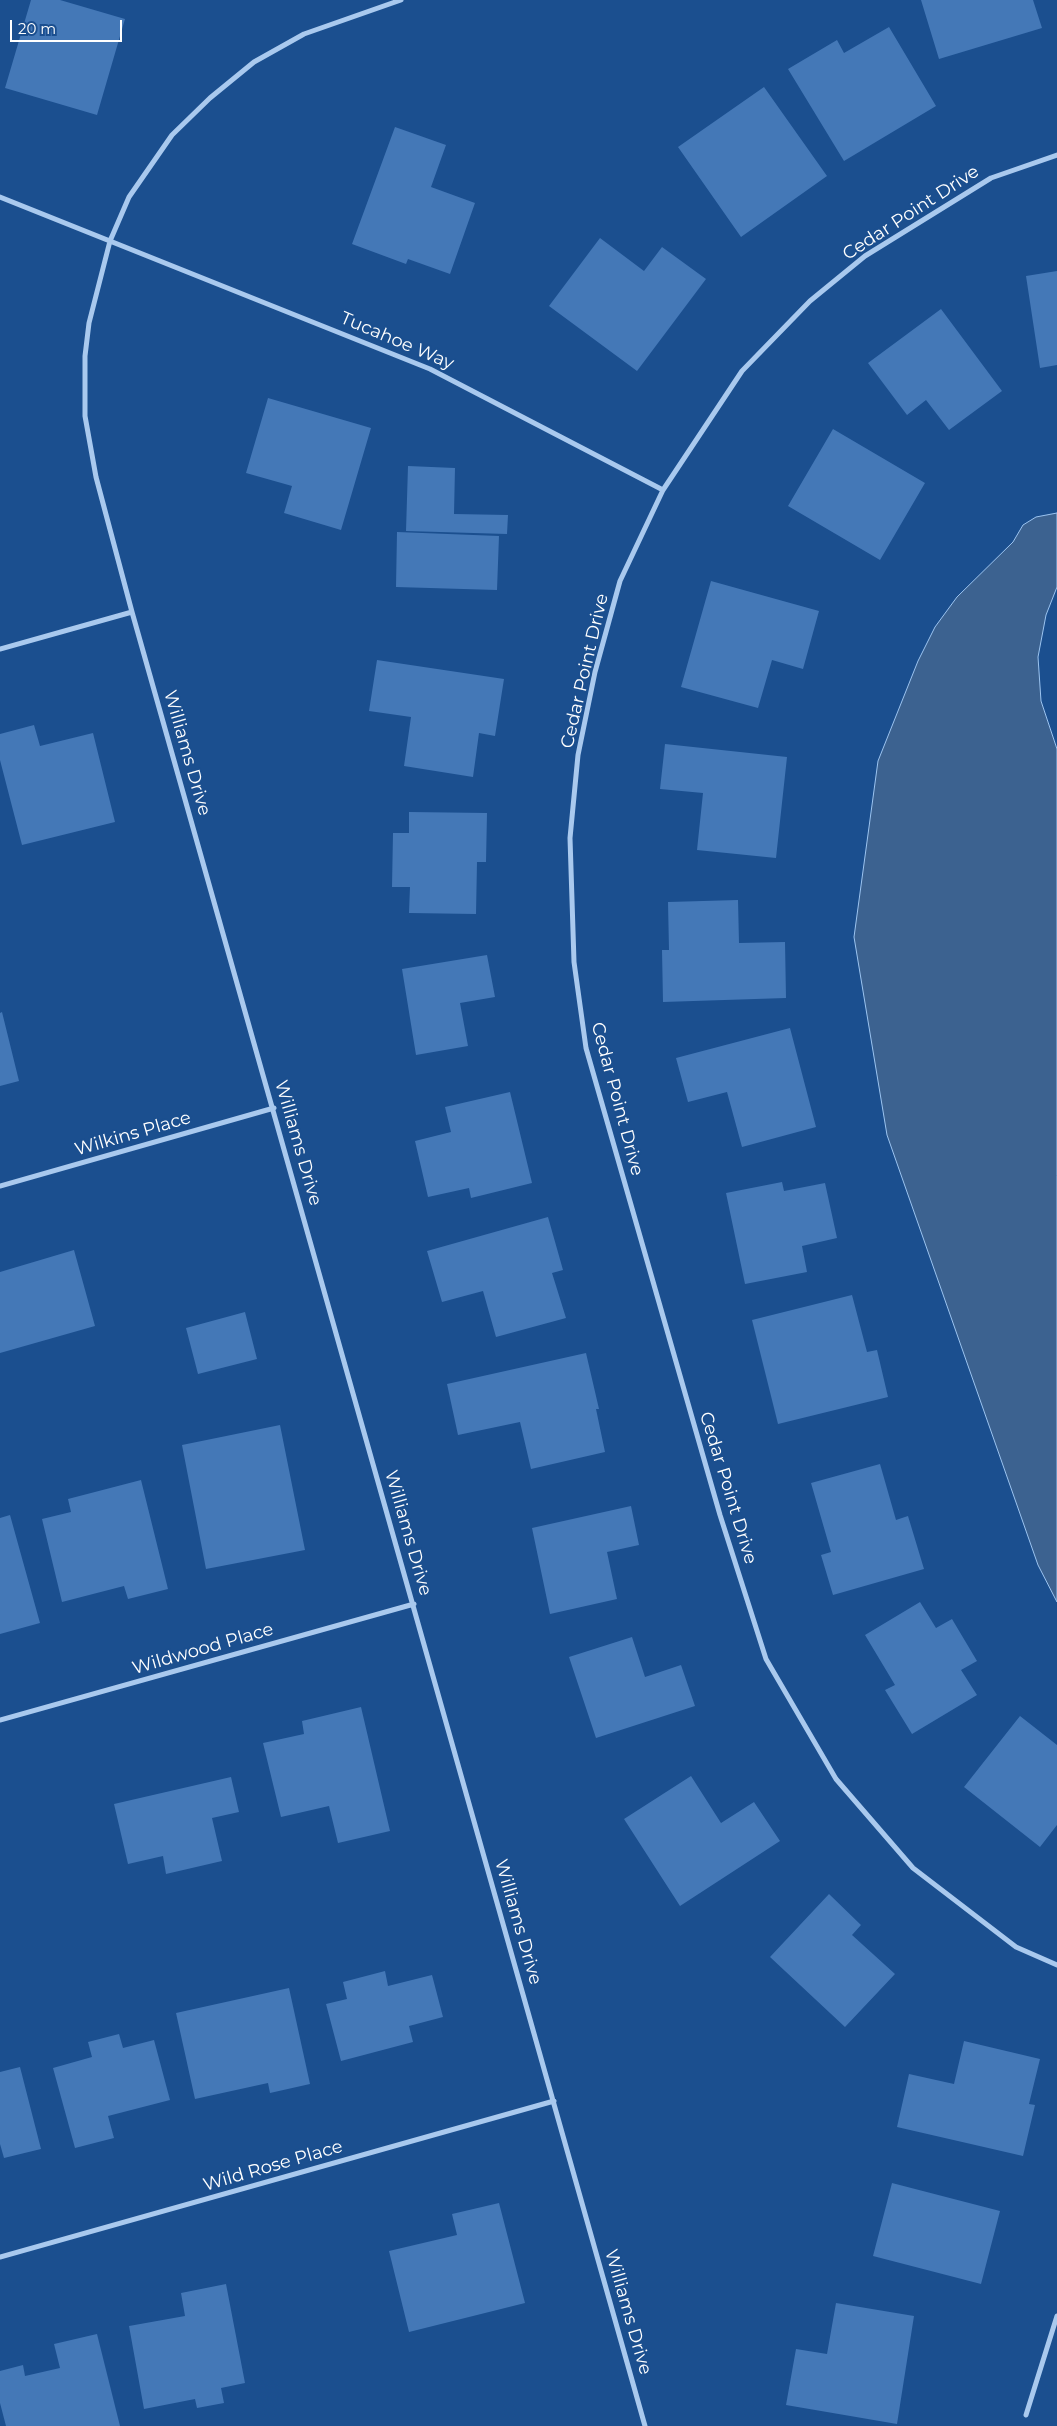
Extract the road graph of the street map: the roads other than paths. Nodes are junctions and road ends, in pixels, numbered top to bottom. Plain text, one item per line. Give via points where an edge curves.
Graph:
1 (401, 0) edge
2 (1057, 155) edge
3 (0, 197) edge
4 (110, 241) junction
5 (663, 490) junction
6 (132, 612) junction
7 (0, 649) edge
8 (274, 1108) junction
9 (0, 1186) edge
10 (414, 1604) junction
11 (0, 1720) edge
12 (1057, 1965) edge
13 (554, 2101) junction
14 (0, 2257) edge
15 (1057, 2316) edge
16 (1026, 2415) dead end
17 (645, 2426) edge

1 - 4 street, Williams Drive via 304,34 254,62 230,80 190,115 158,154 129,197
2 - 5 street, Cedar Point Drive via 991,178 865,256 810,301 742,371
3 - 4 street, Tucahoe Way
4 - 5 street, Tucahoe Way via 430,369
4 - 6 street, Williams Drive via 89,323 85,356 85,416 96,477
5 - 12 street, Cedar Point Drive via 620,582 594,672 578,755 570,857 574,962 586,1048 720,1515 766,1659 836,1779 913,1868 1016,1947
6 - 7 street
6 - 8 street, Williams Drive
8 - 9 street, Wilkins Place
8 - 10 street, Williams Drive
10 - 11 street, Wildwood Place
10 - 13 street, Williams Drive
13 - 14 street, Wild Rose Place
13 - 17 street, Williams Drive
15 - 16 street

